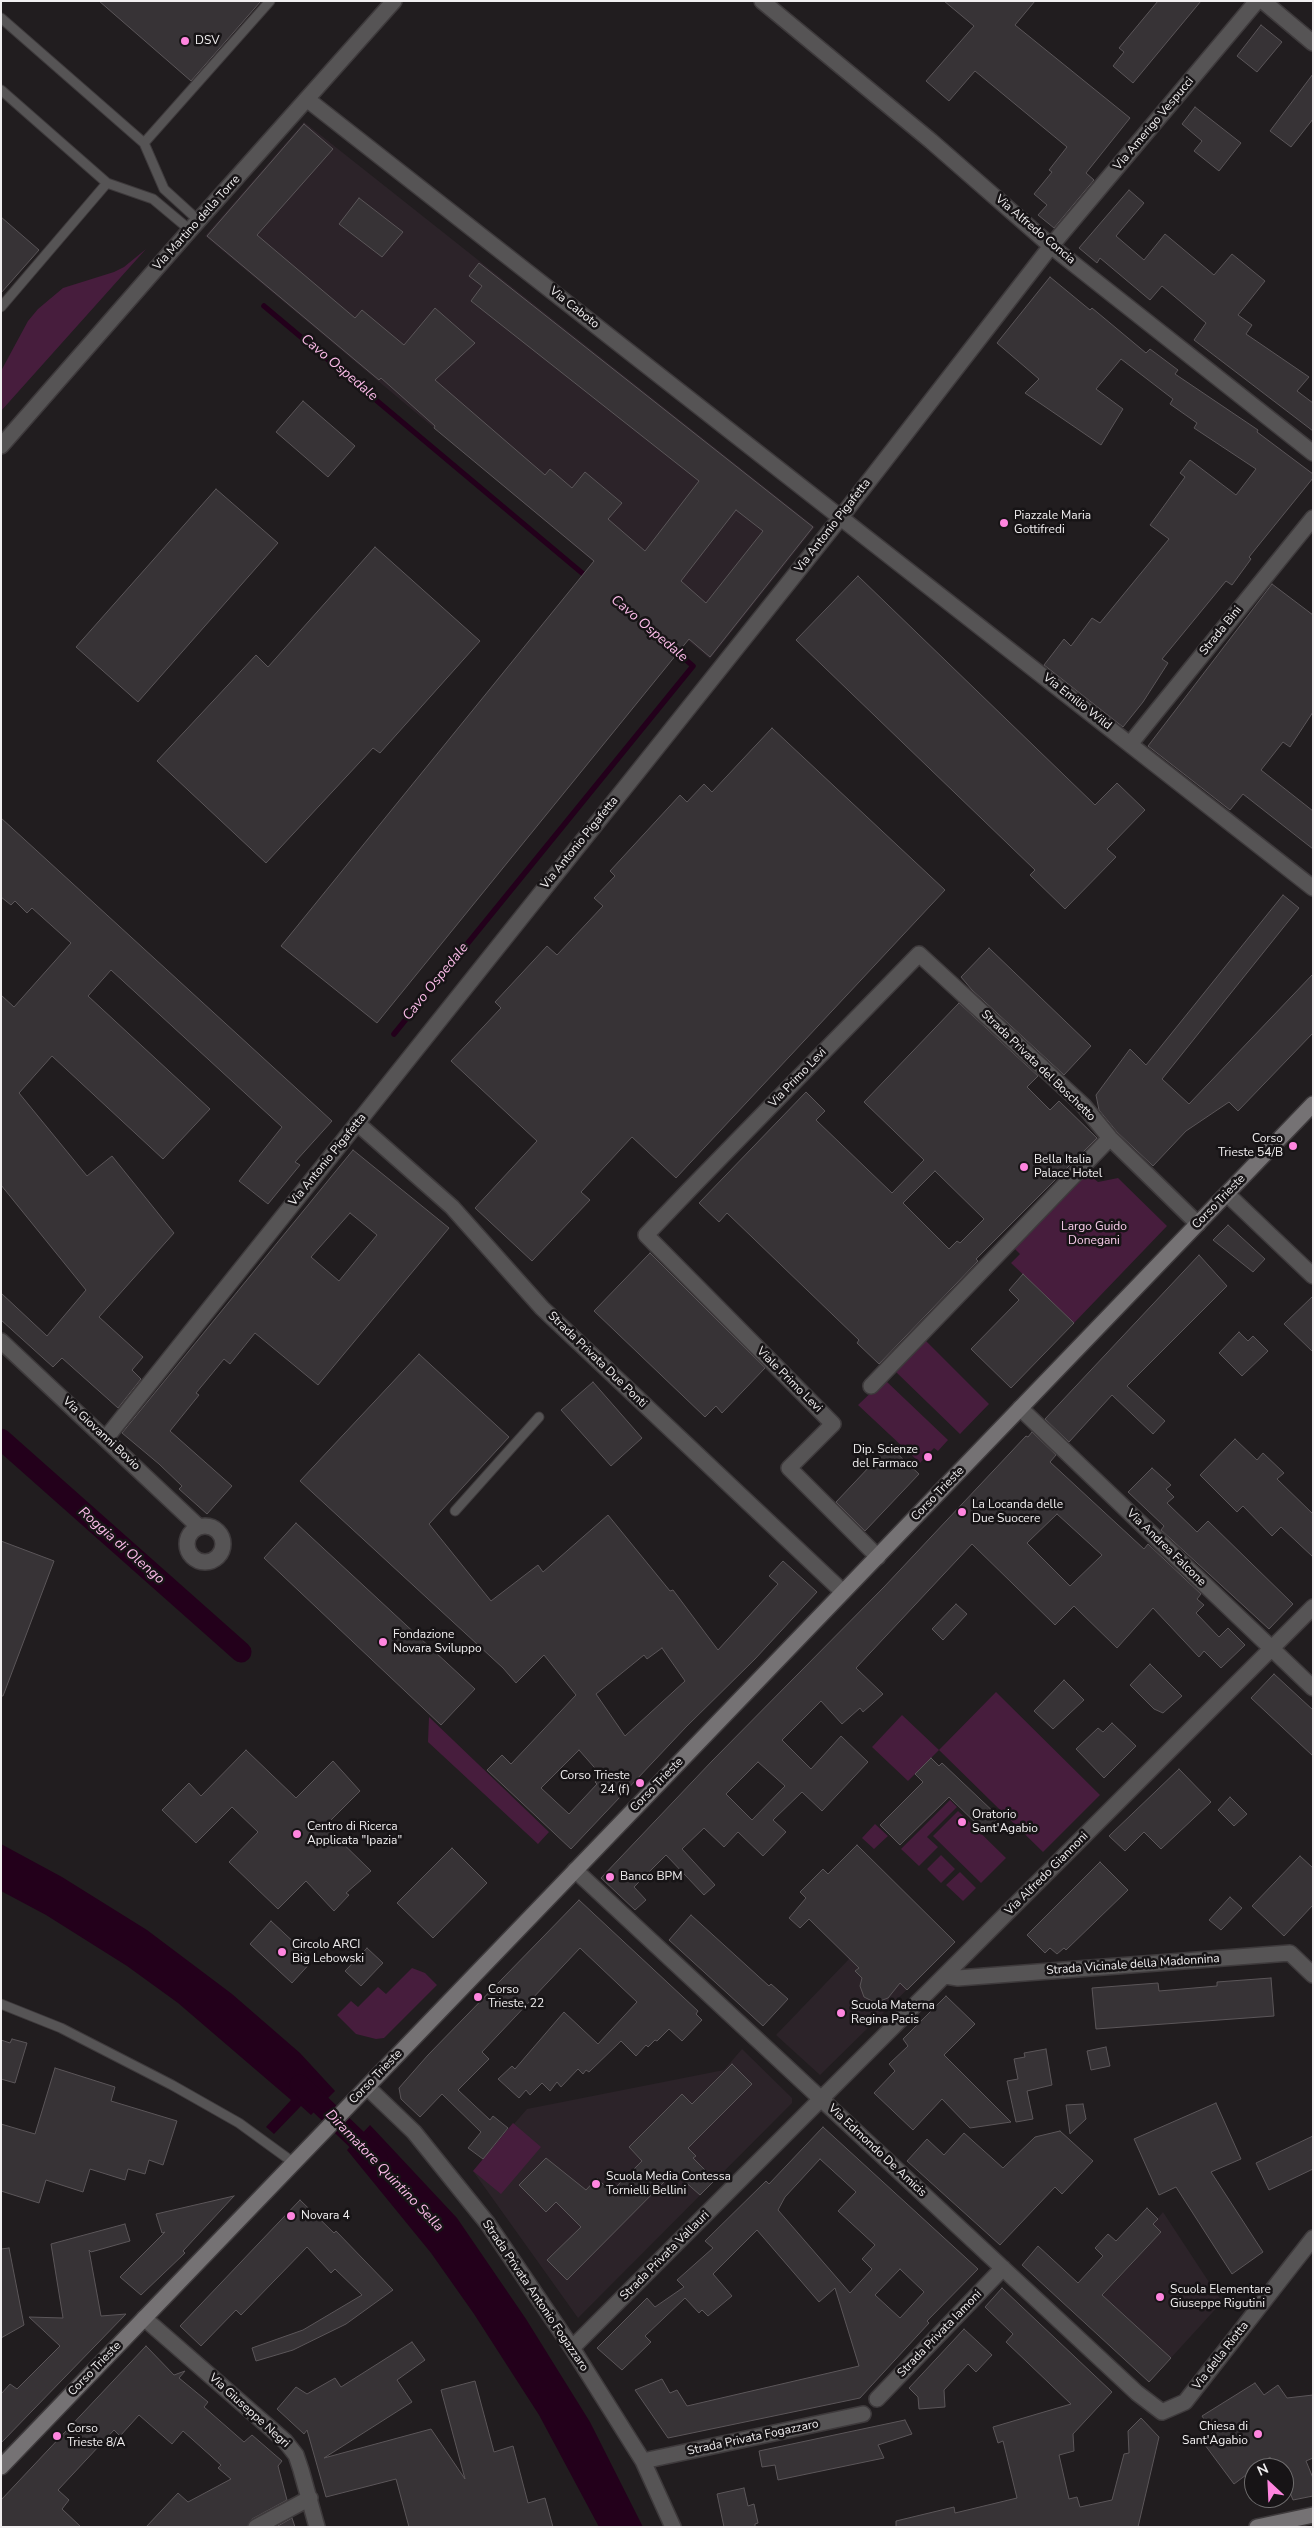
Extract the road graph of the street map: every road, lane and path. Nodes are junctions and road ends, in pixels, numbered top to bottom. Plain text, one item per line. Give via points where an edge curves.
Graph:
1 (270, 1) edge
2 (394, 1) edge
3 (762, 1) edge
4 (1257, 1) edge
5 (1264, 1) edge
6 (1, 18) edge
7 (1313, 43) edge
8 (1, 90) edge
9 (308, 100) junction
10 (144, 143) junction
11 (107, 183) junction
12 (194, 225) junction
13 (1051, 246) junction
14 (1, 307) edge
15 (1, 446) edge
16 (1313, 453) edge
17 (841, 517) junction
18 (1313, 518) edge
19 (1130, 744) junction
20 (1313, 888) edge
21 (919, 954) joint
22 (1313, 1104) edge
23 (357, 1123) junction
24 (1110, 1138) junction
25 (1227, 1194) junction
26 (678, 1202) joint
27 (1198, 1224) junction
28 (1313, 1276) edge
29 (1, 1341) edge
30 (871, 1386) dead end
31 (1020, 1408) junction
32 (539, 1416) dead end
33 (106, 1438) junction
34 (455, 1511) dead end
35 (200, 1527) dead end
36 (878, 1557) junction
37 (844, 1592) junction
38 (1313, 1607) edge
39 (1272, 1649) junction
40 (1313, 1688) edge
41 (575, 1870) junction
42 (1313, 1975) edge
43 (946, 1976) junction
44 (1, 2004) edge
45 (367, 2087) junction
46 (822, 2100) junction
47 (294, 2163) junction
48 (1313, 2238) edge
49 (1003, 2268) junction
50 (144, 2318) junction
51 (572, 2348) junction
52 (877, 2399) dead end
53 (1186, 2402) joint
54 (863, 2414) dead end
55 (642, 2461) junction
56 (1, 2466) edge
57 (310, 2498) junction
58 (1313, 2515) edge
59 (256, 2527) edge
60 (317, 2527) edge
61 (673, 2527) edge
62 (1257, 2527) edge

1 - 10 lane
2 - 9 street, Via Martino della Torre
3 - 13 street, Via Alfredo Concia
4 - 13 street, Via Amerigo Vespucci
5 - 7 street
6 - 10 lane
8 - 11 lane
9 - 12 street, Via Martino della Torre
9 - 17 street, Via Caboto
10 - 12 lane via 164,189
11 - 12 lane via 153,199
11 - 14 lane
12 - 15 street, Via Martino della Torre
13 - 16 street, Via Alfredo Concia
13 - 17 street, Via Antonio Pigafetta
17 - 19 street, Via Emilio Wild
17 - 23 street, Via Antonio Pigafetta
18 - 19 street, Strada Bini
19 - 20 street, Via Emilio Wild
21 - 24 street, Strada Privata del Boschetto via 1083,1105
21 - 26 street, Via Primo Levi
22 - 25 main road, Corso Trieste
23 - 33 street, Via Antonio Pigafetta
23 - 37 street, Strada Privata Due Ponti via 452,1207 542,1308
24 - 27 street, Strada Privata del Boschetto
24 - 30 street
25 - 27 main road, Corso Trieste
25 - 28 street
26 - 36 street, Viale Primo Levi via 646,1235 833,1424 789,1468
27 - 31 main road, Corso Trieste
29 - 33 street, Via Giovanni Bovio
31 - 36 main road, Corso Trieste
31 - 39 street, Via Andrea Falcone
32 - 34 lane
33 - 35 street, Via Giovanni Bovio
36 - 37 main road, Corso Trieste
37 - 41 main road, Corso Trieste
38 - 39 street, Via Alfredo Giannoni
39 - 40 street, Via Andrea Falcone
39 - 43 street, Via Alfredo Giannoni
41 - 45 main road, Corso Trieste
41 - 46 street, Via Edmondo De Amicis
42 - 43 street, Strada Vicinale della Madonnina via 1290,1953 958,1978
43 - 46 street, Via Alfredo Giannoni
44 - 47 lane via 61,2028 172,2085 268,2142
45 - 47 main road, Corso Trieste
45 - 51 street, Strada Privata Antonio Fogazzaro via 414,2132 488,2224
46 - 49 street, Via Edmondo De Amicis
46 - 51 street, Strada Privata Vallauri
47 - 50 main road, Corso Trieste
48 - 53 street, Via della Riotta
49 - 52 street, Strada Privata Iamoni
49 - 53 street, Via Edmondo De Amicis via 1137,2393 1162,2412
50 - 56 main road, Corso Trieste
50 - 57 street, Via Giuseppe Negri via 285,2441 296,2455
51 - 55 street, Strada Privata Antonio Fogazzaro
54 - 55 street, Strada Privata Fogazzaro
55 - 61 street, Strada Privata Antonio Fogazzaro
57 - 59 street
57 - 60 street, Via Giuseppe Negri
58 - 62 main road

